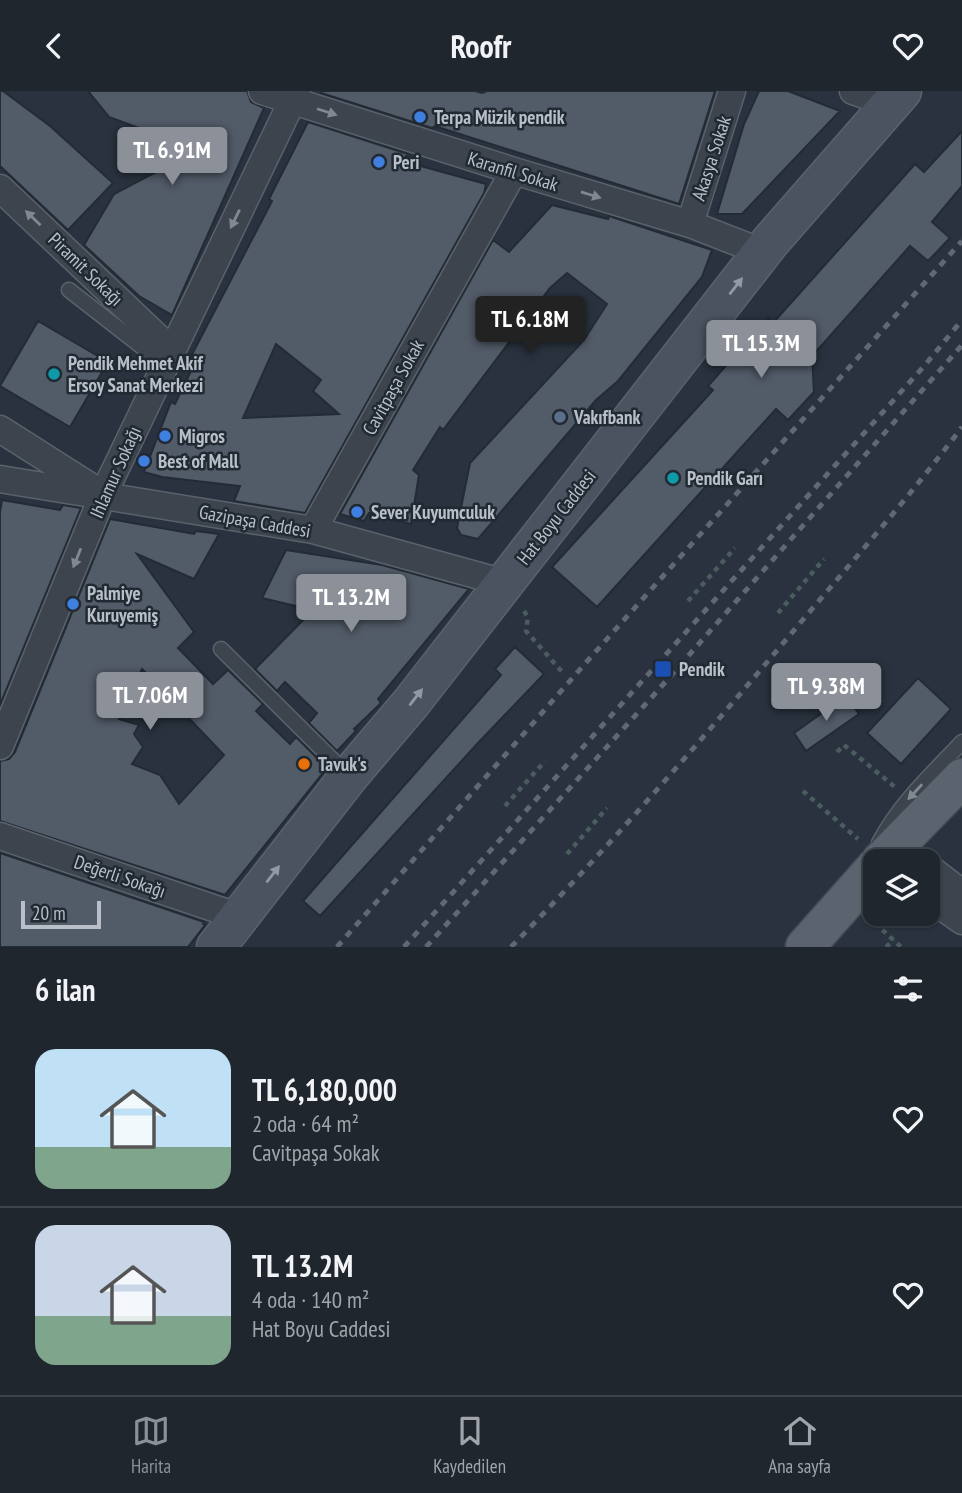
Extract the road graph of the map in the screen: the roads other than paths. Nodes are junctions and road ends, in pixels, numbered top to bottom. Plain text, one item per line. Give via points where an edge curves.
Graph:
1 (262, 91) edge
2 (732, 91) edge
3 (853, 91) edge
4 (294, 96) edge
5 (896, 97) edge
6 (514, 171) junction
7 (0, 188) edge
8 (690, 224) junction
9 (762, 252) junction
10 (69, 290) dead end
11 (168, 357) junction
12 (0, 429) edge
13 (0, 479) edge
14 (103, 495) junction
15 (313, 530) junction
16 (505, 583) junction
17 (221, 649) dead end
18 (962, 742) edge
19 (0, 746) edge
20 (349, 776) junction
21 (962, 778) edge
22 (0, 836) edge
23 (877, 849) edge
24 (899, 849) edge
25 (940, 876) edge
26 (863, 887) edge
27 (962, 893) edge
28 (940, 905) edge
29 (240, 917) junction
30 (962, 921) edge
31 (216, 947) edge
32 (805, 947) edge

1 - 4 street, Karanfil Sokak
2 - 8 street, Akasya Sokak
3 - 5 street
4 -> 6 street, Karanfil Sokak
4 -> 11 street, Ihlamur Sokağı
5 - 9 street, Hat Boyu Caddesi
6 -> 8 street, Karanfil Sokak
6 - 15 street, Cavitpaşa Sokak
11 -> 7 street, Piramit Sokağı
8 - 9 street, Karanfil Sokak
16 -> 9 street, Hat Boyu Caddesi
10 - 11 lane
11 - 14 street, Ihlamur Sokağı
12 - 14 street
13 - 14 street, Gazipaşa Caddesi
14 - 15 street, Gazipaşa Caddesi
14 -> 19 street, Ihlamur Sokağı
15 - 16 street, Gazipaşa Caddesi
20 -> 16 street, Hat Boyu Caddesi
17 - 20 lane
18 -> 23 lane via 909,798
29 -> 20 street, Hat Boyu Caddesi
21 - 24 main road
22 - 29 street, Değerli Sokağı
25 - 27 street
26 - 32 main road
28 - 30 street
29 - 31 street, Hat Boyu Caddesi

